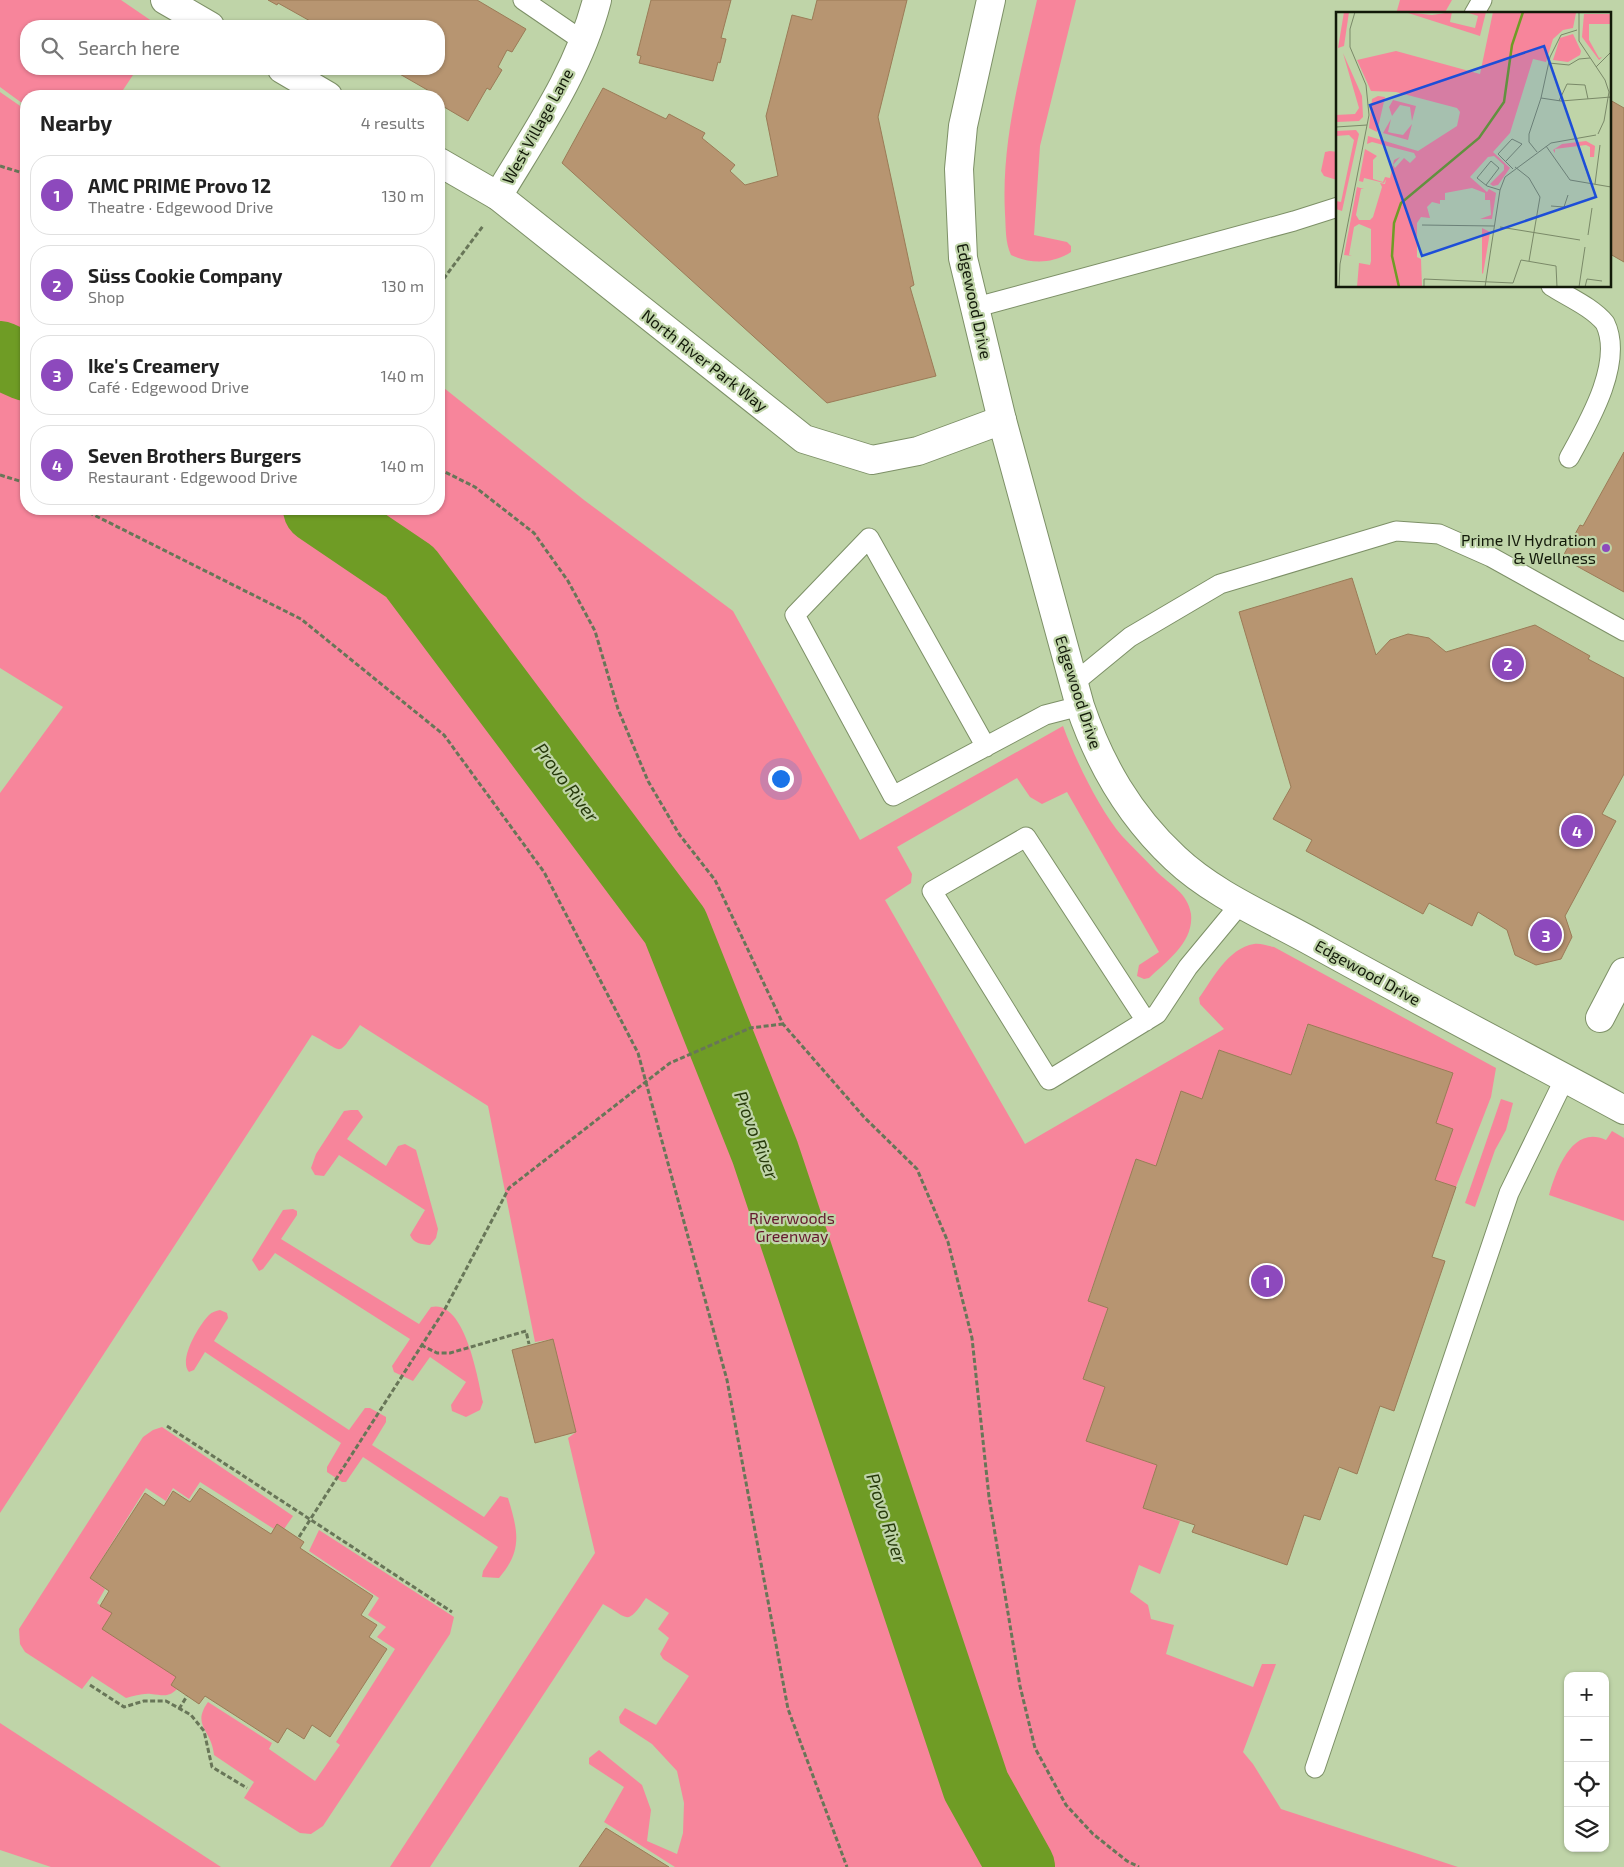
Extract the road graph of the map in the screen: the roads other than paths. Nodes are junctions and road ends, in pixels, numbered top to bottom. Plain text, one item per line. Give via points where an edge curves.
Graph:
1 (523, 0) edge
2 (597, 0) edge
3 (991, 0) edge
4 (1482, 0) edge
5 (180, 4) edge
6 (1475, 12) edge
7 (202, 20) edge
8 (583, 41) junction
9 (292, 75) edge
10 (318, 90) edge
11 (445, 165) edge
12 (498, 196) junction
13 (1336, 208) edge
14 (1554, 288) edge
15 (973, 308) junction
16 (1002, 420) junction
17 (1569, 458) dead end
18 (1624, 631) edge
19 (1077, 694) junction
20 (986, 747) junction
21 (1241, 903) junction
22 (1624, 972) edge
23 (1600, 1018) dead end
24 (1146, 1021) junction
25 (1565, 1078) junction
26 (1624, 1110) edge
27 (1315, 1768) dead end

1 - 8 lane
2 - 8 street, West Village Lane
3 - 15 street, Edgewood Drive via 964,118 959,169 963,258
4 - 6 lane
5 - 7 street
8 - 12 street, West Village Lane via 563,86
9 - 10 street
11 - 12 street, North River Park Way
12 - 16 street, North River Park Way via 804,439 872,460 918,451
13 - 15 lane
14 - 17 lane via 1605,322 1616,341 1613,380
15 - 16 street, Edgewood Drive
16 - 19 street, Edgewood Drive
18 - 19 lane via 1491,557 1439,534 1396,531 1220,584 1130,637
19 - 20 lane via 1045,716
19 - 21 street, Edgewood Drive via 1092,741 1132,812 1176,859 1204,881
20 - 20 lane via 918,625 868,538 795,615 894,796
21 - 24 lane via 1188,967 1157,1014
21 - 25 street, Edgewood Drive
22 - 23 street
24 - 24 lane via 1026,837 932,891 1049,1080
25 - 26 street, Edgewood Drive
25 - 27 lane via 1509,1193

